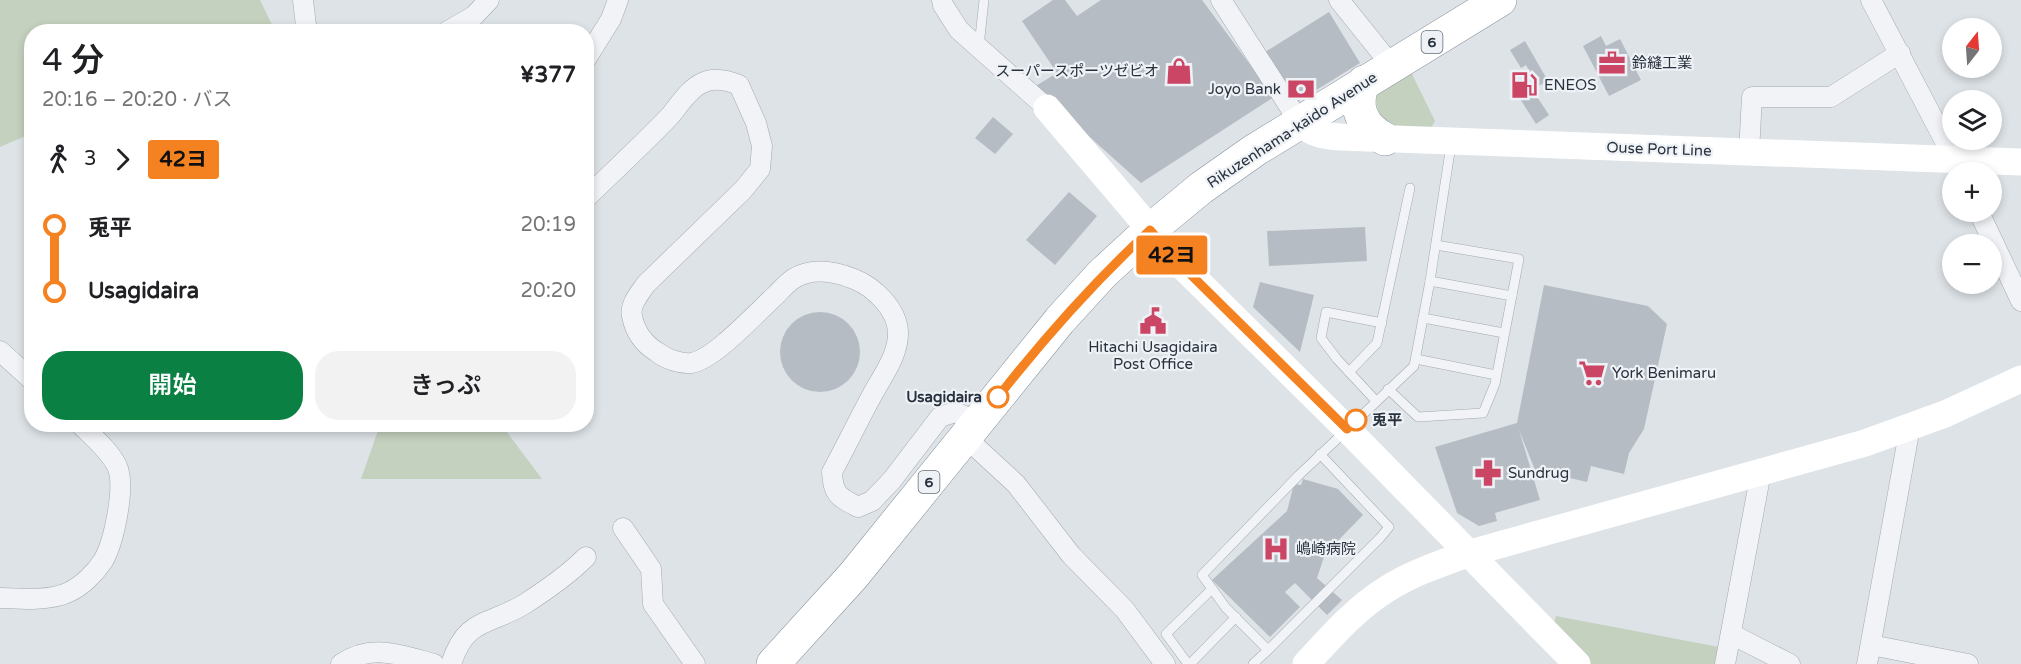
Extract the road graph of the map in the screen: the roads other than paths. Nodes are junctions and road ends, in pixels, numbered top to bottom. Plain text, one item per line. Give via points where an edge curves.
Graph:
1 (303, 0) edge
2 (489, 0) edge
3 (618, 0) edge
4 (942, 0) edge
5 (984, 0) edge
6 (1221, 0) edge
7 (1339, 0) edge
8 (1500, 0) edge
9 (1871, 0) edge
10 (306, 24) edge
11 (460, 24) edge
12 (594, 46) edge
13 (979, 46) junction
14 (1900, 53) junction
15 (1378, 74) junction
16 (1047, 108) joint
17 (1300, 123) junction
18 (1385, 139) junction
19 (1451, 142) junction
20 (1749, 152) junction
21 (1956, 162) edge
22 (2021, 162) edge
23 (2002, 163) edge
24 (1942, 165) edge
25 (1410, 188) dead end
26 (594, 190) edge
27 (1985, 222) edge
28 (1150, 230) junction
29 (1436, 245) junction
30 (1430, 282) junction
31 (1512, 296) junction
32 (2021, 301) edge
33 (1423, 318) junction
34 (1383, 323) junction
35 (1504, 333) junction
36 (0, 351) edge
37 (1416, 359) junction
38 (1349, 372) junction
39 (24, 373) edge
40 (1496, 375) junction
41 (2021, 379) edge
42 (1388, 389) junction
43 (1376, 400) junction
44 (1910, 428) junction
45 (1347, 429) junction
46 (972, 430) junction
47 (88, 432) edge
48 (1320, 454) junction
49 (1761, 472) junction
50 (622, 528) dead end
51 (1467, 554) junction
52 (586, 556) dead end
53 (1212, 589) junction
54 (0, 598) edge
55 (1236, 617) junction
56 (1731, 634) junction
57 (1268, 650) junction
58 (1869, 655) edge
59 (1570, 662) edge
60 (1779, 662) edge
61 (775, 663) edge
62 (341, 664) edge
63 (434, 664) edge
64 (451, 664) edge
65 (695, 664) edge
66 (1165, 664) edge
67 (1189, 664) edge
68 (1253, 664) edge
69 (1306, 664) edge
70 (1725, 664) edge
71 (1968, 664) edge

1 - 10 street
2 - 11 street
3 - 12 street
4 - 13 street via 958,30
5 - 13 lane
6 - 17 street
7 - 15 street
8 - 15 highway, Rikuzenhama-kaido Avenue / 6
9 - 14 street
13 - 16 street
14 - 20 street via 1831,97 1752,97
14 - 21 street
15 - 17 highway, Rikuzenhama-kaido Avenue / 6
15 - 18 highway via 1359,92 1359,113 1365,125
16 - 28 street
17 - 18 street, Ouse Port Line via 1325,136
17 - 28 highway, Rikuzenhama-kaido Avenue / 6 via 1214,179
18 - 19 street, Ouse Port Line
19 - 20 street, Ouse Port Line
19 - 29 lane
20 - 24 street, Ouse Port Line
22 - 23 street, Ouse Port Line
25 - 34 lane
26 - 46 street via 702,82 728,80 739,85 762,146 760,169 646,284 631,314 637,333 661,355 692,363 710,355 792,279 812,271 831,272 865,283 893,314 898,333 894,355 832,472 832,486 839,497 858,507 872,501 940,417 955,412
27 - 32 street
28 - 45 street
28 - 46 highway, Rikuzenhama-kaido Avenue / 6 via 1060,320
29 - 30 lane
29 - 31 lane via 1519,259
30 - 31 lane
30 - 33 lane
31 - 35 lane
33 - 35 lane
33 - 37 lane
34 - 38 lane via 1377,343
34 - 38 lane via 1326,312 1321,338
35 - 40 lane
36 - 39 street
37 - 40 lane
37 - 42 lane via 1414,366
38 - 43 lane
40 - 42 lane via 1483,413 1418,417
41 - 44 street
42 - 43 lane
43 - 45 lane
44 - 49 street
44 - 58 street
45 - 48 lane
45 - 51 street
46 - 61 highway, Rikuzenhama-kaido Avenue / 6 via 853,576
46 - 66 street via 1071,555 1125,610
47 - 54 street via 117,466 121,483 113,534 103,560 68,593
48 - 53 lane via 1202,575
48 - 57 lane via 1389,527
49 - 51 street
49 - 56 street
50 - 65 street via 651,569 653,604
51 - 59 street
51 - 69 street via 1387,589 1366,604
52 - 64 street via 574,569 522,605 468,632
53 - 55 lane
53 - 67 lane via 1166,634
55 - 57 lane
55 - 67 lane
56 - 60 street
56 - 70 street
57 - 68 lane
58 - 71 street
62 - 63 street via 355,655 374,651

